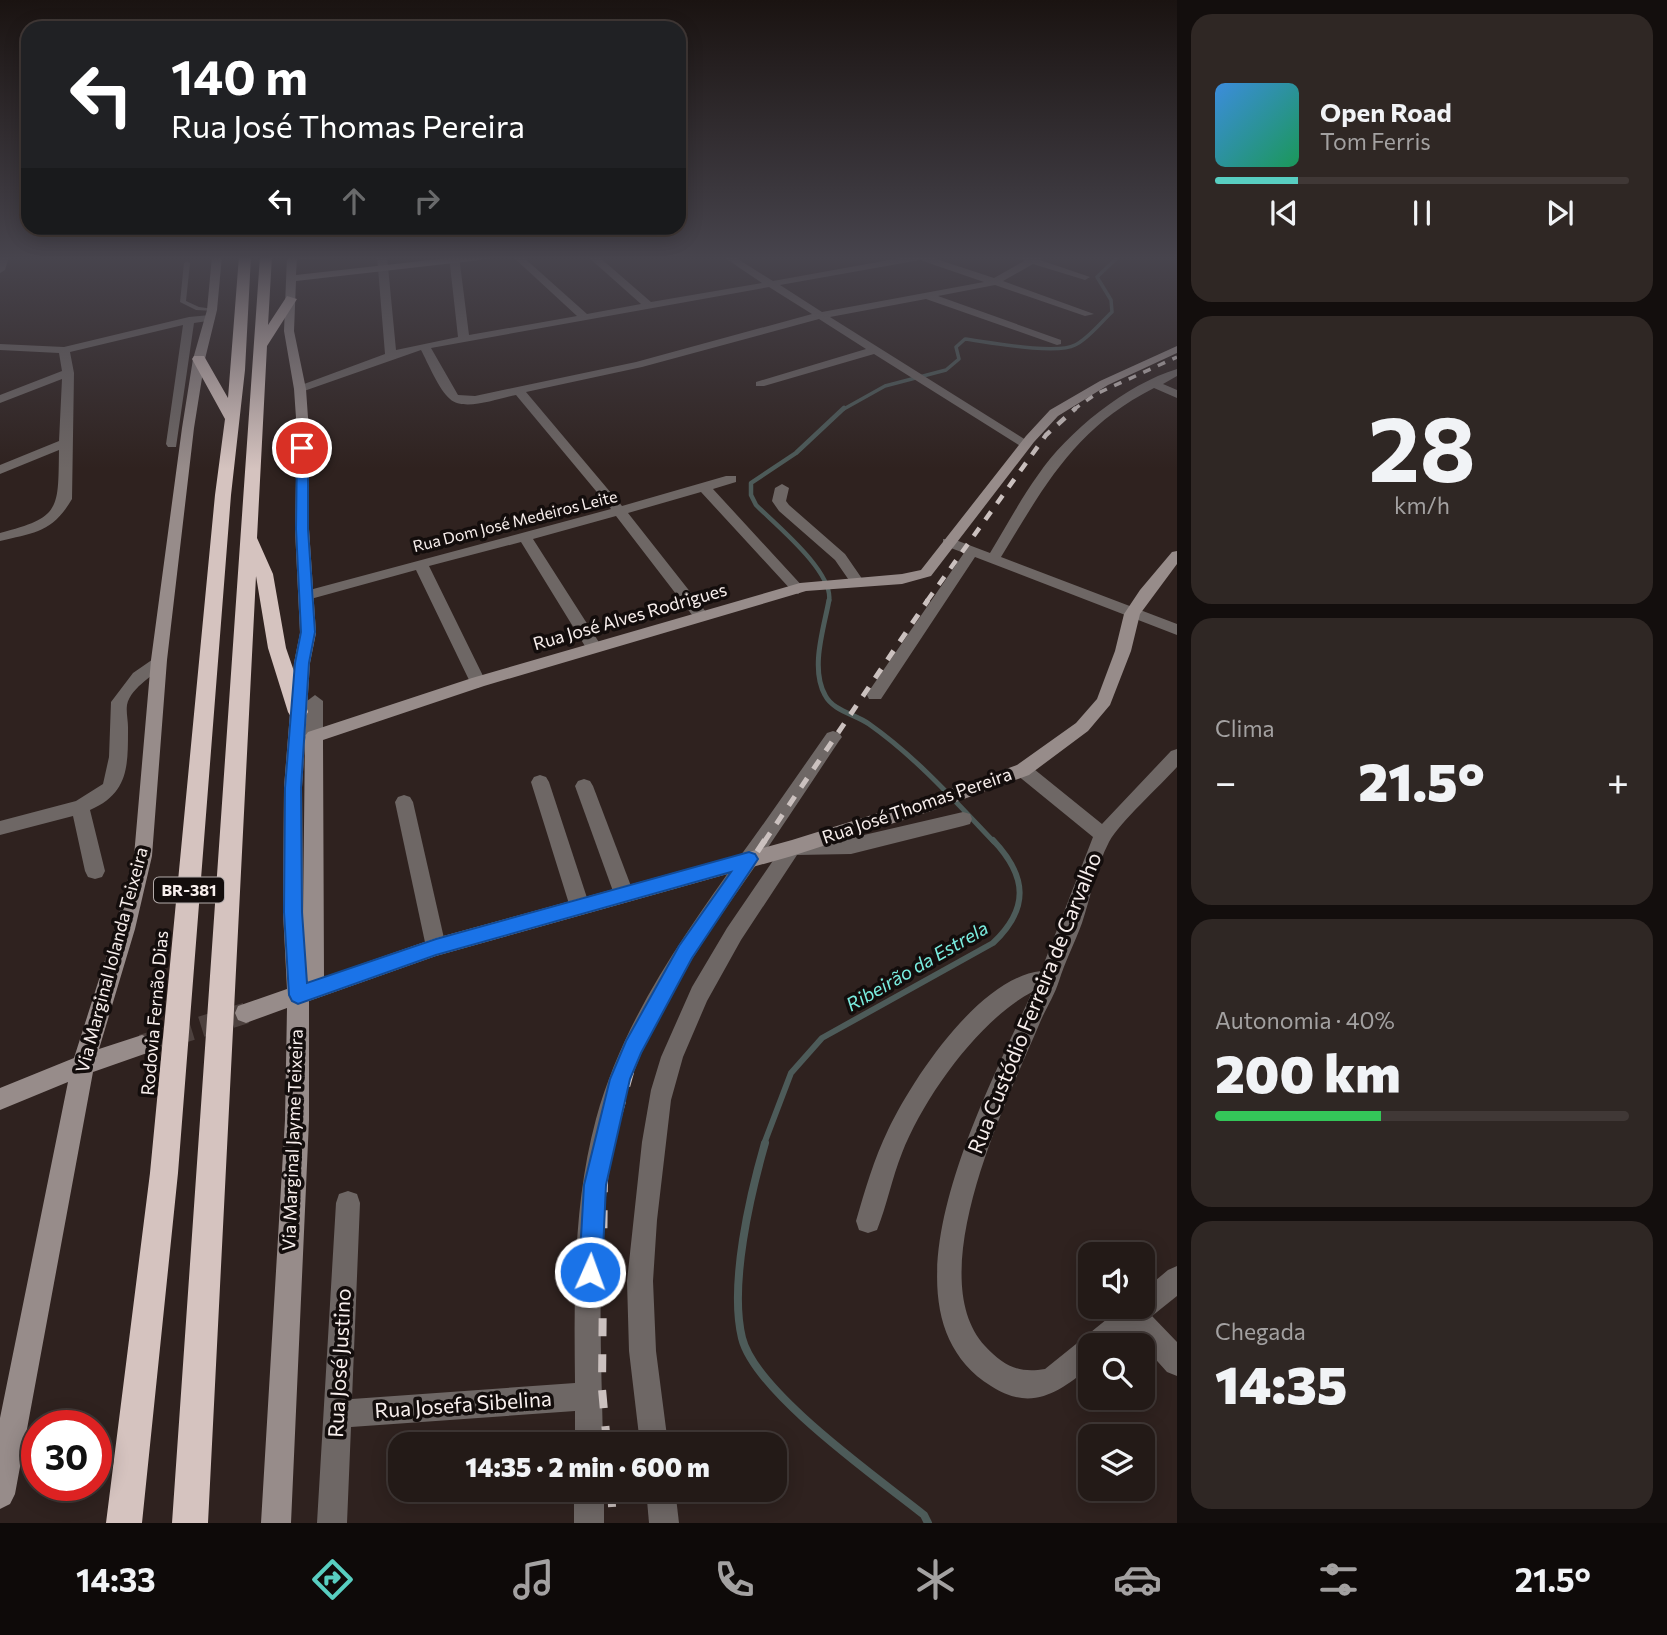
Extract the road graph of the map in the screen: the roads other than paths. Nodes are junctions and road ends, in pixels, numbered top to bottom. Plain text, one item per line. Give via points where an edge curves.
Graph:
1 (161, 327) edge
2 (189, 327) edge
3 (208, 327) edge
4 (240, 327) edge
5 (263, 327) edge
6 (271, 327) edge
7 (289, 327) edge
8 (388, 327) edge
9 (463, 327) edge
10 (530, 327) edge
11 (780, 327) edge
12 (839, 327) edge
13 (1015, 327) edge
14 (464, 339) junction
15 (1057, 342) dead end
16 (262, 345) junction
17 (0, 346) edge
18 (424, 346) junction
19 (1177, 349) edge
20 (875, 350) junction
21 (64, 351) junction
22 (391, 354) junction
23 (199, 359) junction
24 (1177, 372) edge
25 (68, 373) junction
26 (760, 384) dead end
27 (1154, 384) junction
28 (300, 389) junction
29 (518, 390) junction
30 (1177, 394) edge
31 (0, 399) edge
32 (233, 421) junction
33 (65, 443) junction
34 (172, 444) dead end
35 (1025, 445) junction
36 (0, 471) edge
37 (731, 479) dead end
38 (704, 487) junction
39 (782, 488) dead end
40 (621, 513) junction
41 (250, 535) junction
42 (0, 537) edge
43 (525, 537) junction
44 (948, 542) junction
45 (972, 551) junction
46 (1177, 555) edge
47 (992, 561) junction
48 (420, 563) junction
49 (858, 583) junction
50 (802, 588) junction
51 (307, 595) junction
52 (1132, 614) junction
53 (701, 616) junction
54 (1177, 630) edge
55 (594, 647) junction
56 (159, 660) junction
57 (478, 682) junction
58 (875, 695) dead end
59 (315, 701) dead end
60 (298, 712) junction
61 (314, 736) junction
62 (833, 737) dead end
63 (1177, 756) edge
64 (1023, 770) junction
65 (540, 782) dead end
66 (584, 786) dead end
67 (404, 802) dead end
68 (80, 807) junction
69 (963, 819) dead end
70 (0, 828) edge
71 (1103, 835) junction
72 (792, 848) junction
73 (749, 859) junction
74 (95, 871) dead end
75 (624, 894) junction
76 (580, 907) junction
77 (436, 947) junction
78 (1049, 980) junction
79 (306, 993) junction
80 (246, 1013) tunnel mouth
81 (142, 1045) tunnel mouth
82 (83, 1065) junction
83 (0, 1099) edge
84 (348, 1203) dead end
85 (868, 1221) dead end
86 (1177, 1279) edge
87 (1155, 1298) edge
88 (1130, 1319) edge
89 (1137, 1319) edge
90 (1112, 1333) edge
91 (1078, 1360) edge
92 (1177, 1362) edge
93 (589, 1396) junction
94 (338, 1414) junction
95 (589, 1432) edge
96 (652, 1432) edge
97 (0, 1494) edge
98 (589, 1502) edge
99 (662, 1502) edge
100 (124, 1523) edge
101 (190, 1523) edge
102 (276, 1523) edge
103 (332, 1523) edge
104 (589, 1523) edge
105 (664, 1523) edge

1 - 21 street
2 - 34 street
3 - 23 main road, Via Marginal Iolanda Teixeira
4 - 32 highway, Rodovia Fernão Dias / BR-381
5 - 16 highway, BR-381
6 - 16 highway
7 - 28 main road, Via Marginal Jayme Teixeira
8 - 22 street
9 - 14 street
10 - 14 street
11 - 29 street via 638,365
12 - 20 street
13 - 15 street
14 - 18 street
16 - 41 highway, BR-381
17 - 21 street
18 - 22 street
18 - 29 street via 454,397 475,400
19 - 35 main road, Rua José Alves Rodrigues via 1066,404
20 - 26 street
20 - 35 street
21 - 25 street
22 - 28 street
23 - 32 highway
23 - 56 main road, Via Marginal Iolanda Teixeira
24 - 27 street
25 - 31 street
25 - 33 street
27 - 30 street
27 - 47 street via 1122,400 1076,439 1044,475
28 - 51 main road, Via Marginal Jayme Teixeira
29 - 40 street
32 - 100 highway, Rodovia Fernão Dias / BR-381 via 164,1173
33 - 36 street
33 - 42 street via 65,499 57,513 41,526
35 - 44 main road, Rua José Alves Rodrigues
37 - 38 street, Rua Dom José Medeiros Leite
38 - 40 street, Rua Dom José Medeiros Leite
38 - 50 street
39 - 49 street via 779,501 784,508 840,557
40 - 43 street, Rua Dom José Medeiros Leite
40 - 53 street
41 - 60 highway via 264,574 277,648
41 - 101 highway, BR-381
43 - 48 street, Rua Dom José Medeiros Leite
43 - 55 street
44 - 45 street
44 - 49 main road, Rua José Alves Rodrigues via 926,573
45 - 47 street
45 - 58 street
46 - 52 main road, Rua José Thomas Pereira
47 - 52 street
48 - 51 street, Rua Dom José Medeiros Leite
48 - 57 street
49 - 50 main road, Rua José Alves Rodrigues
50 - 53 main road, Rua José Alves Rodrigues
51 - 60 main road, Via Marginal Jayme Teixeira via 308,632
52 - 54 street
52 - 64 main road, Rua José Thomas Pereira via 1104,701 1082,727
53 - 55 main road, Rua José Alves Rodrigues
55 - 57 main road, Rua José Alves Rodrigues
56 - 68 street via 119,702 115,781 100,798
56 - 82 main road, Via Marginal Iolanda Teixeira via 143,856
57 - 61 main road, Rua José Alves Rodrigues
59 - 61 street
60 - 79 main road, Via Marginal Jayme Teixeira via 293,912
61 - 79 main road
62 - 73 street
63 - 71 street, Rua Custódio Ferreira de Carvalho
64 - 71 street
64 - 72 main road, Rua José Thomas Pereira
65 - 76 street
66 - 75 street
67 - 77 street
68 - 70 street
68 - 74 street
69 - 72 street, Rua José Thomas Pereira via 851,846
71 - 78 street, Rua Custódio Ferreira de Carvalho
72 - 73 main road, Rua José Thomas Pereira
72 - 96 street via 714,967 662,1090 642,1244 640,1298
73 - 75 main road, Rua José Thomas Pereira
73 - 93 street via 685,952 620,1079 595,1185
75 - 76 main road, Rua José Thomas Pereira
76 - 77 main road, Rua José Thomas Pereira
77 - 79 main road, Rua José Thomas Pereira
78 - 85 street via 1012,992 943,1062 899,1132
78 - 91 street, Rua Custódio Ferreira de Carvalho via 972,1157 958,1210 948,1287 967,1346 1007,1381 1031,1385 1051,1381
79 - 80 main road, Rua José Thomas Pereira
79 - 102 main road, Via Marginal Jayme Teixeira
81 - 82 main road
82 - 83 main road
82 - 97 main road, Via Marginal Iolanda Teixeira
84 - 94 street, Rua José Justino
86 - 87 street
88 - 90 street
89 - 92 street
93 - 94 street, Rua Josefa Sibelina
93 - 95 street
94 - 103 street, Rua José Justino
98 - 104 street
99 - 105 street

